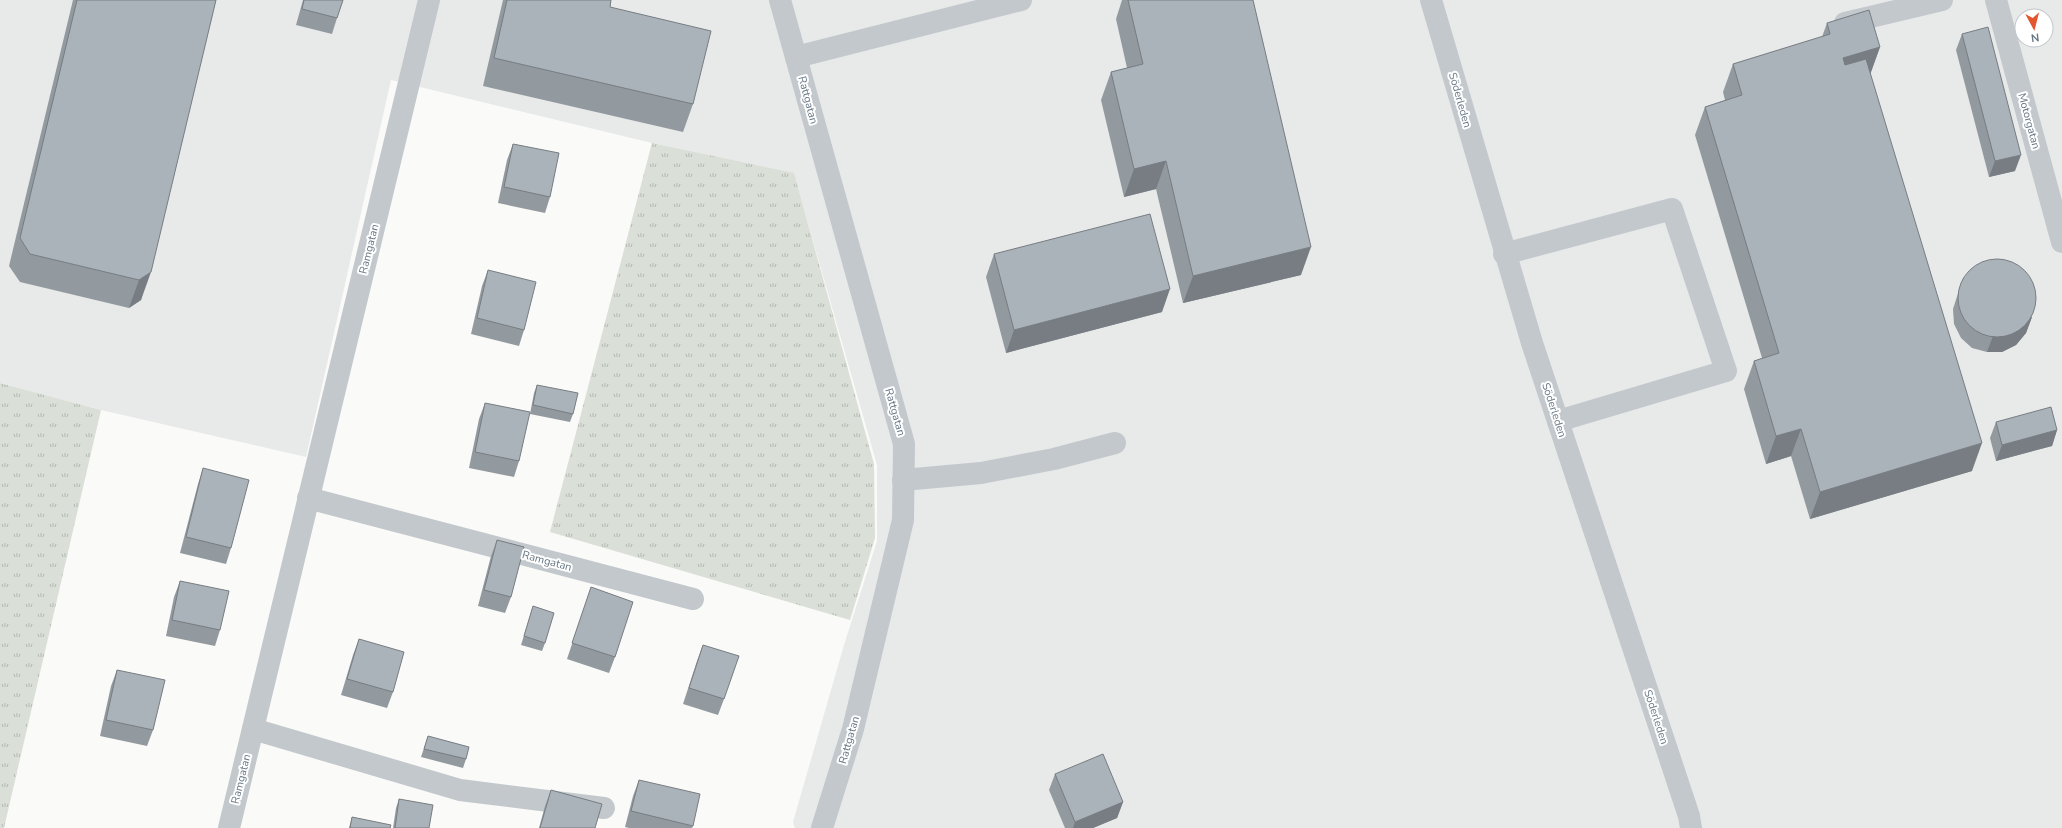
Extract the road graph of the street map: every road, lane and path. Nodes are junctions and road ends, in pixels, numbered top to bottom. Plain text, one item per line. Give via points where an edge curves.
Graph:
1 (429, 0) edge
2 (780, 0) edge
3 (1021, 0) edge
4 (1431, 0) edge
5 (1942, 0) edge
6 (1996, 0) edge
7 (1845, 23) edge
8 (796, 57) junction
9 (2062, 242) edge
10 (1504, 254) junction
11 (1558, 421) junction
12 (1115, 444) dead end
13 (903, 480) junction
14 (308, 498) junction
15 (693, 599) dead end
16 (253, 729) junction
17 (604, 808) dead end
18 (1692, 824) edge
19 (229, 828) edge
20 (822, 828) edge

1 - 14 street, Ramgatan
2 - 8 street, Rattgatan
3 - 8 street
4 - 10 street, Söderleden
5 - 7 street
6 - 9 street, Motorgatan
8 - 13 street, Rattgatan via 904,444
10 - 11 street, Söderleden
10 - 11 street via 1672,209 1726,371
11 - 18 street, Söderleden
12 - 13 street via 980,473
13 - 20 street, Rattgatan via 902,520 853,729
14 - 15 street, Ramgatan
14 - 16 street, Ramgatan
16 - 17 street via 460,790
16 - 19 street, Ramgatan

